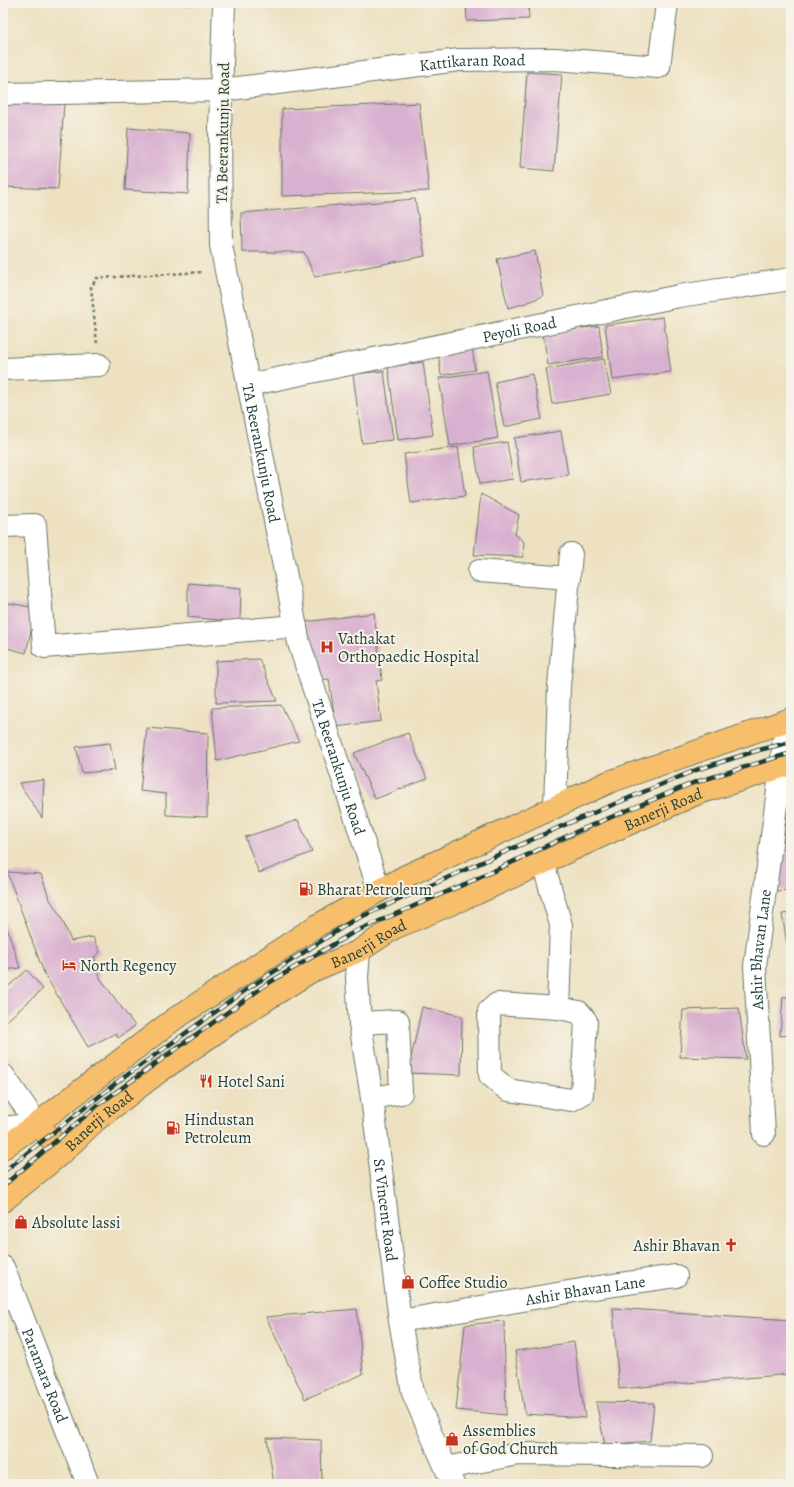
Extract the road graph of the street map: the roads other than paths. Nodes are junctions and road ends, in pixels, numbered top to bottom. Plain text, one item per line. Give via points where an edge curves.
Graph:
1 (224, 3) edge
2 (667, 3) edge
3 (222, 90) junction
4 (3, 94) edge
5 (791, 279) edge
6 (99, 366) road end
7 (3, 369) edge
8 (248, 385) junction
9 (3, 526) edge
10 (571, 554) dead end
11 (479, 571) dead end
12 (569, 578) junction
13 (296, 626) junction
14 (788, 720) edge
15 (786, 766) edge
16 (555, 807) junction
17 (543, 863) junction
18 (379, 890) junction
19 (359, 951) junction
20 (559, 1000) junction
21 (360, 1023) junction
22 (3, 1076) edge
23 (372, 1098) junction
24 (37, 1124) junction
25 (3, 1128) edge
26 (764, 1134) dead end
27 (3, 1148) edge
28 (63, 1152) junction
29 (3, 1201) edge
30 (3, 1267) edge
31 (676, 1276) dead end
32 (400, 1321) junction
33 (702, 1456) dead end
34 (450, 1476) edge
35 (88, 1484) edge

1 - 3 street, TA Beerankunju Road
2 - 3 street, Kattikaran Road via 659,67 555,59 459,60
3 - 4 street
3 - 8 street, TA Beerankunju Road via 221,245
5 - 8 street, Peyoli Road via 679,296
6 - 7 street
8 - 13 street, TA Beerankunju Road
9 - 13 street via 36,524 44,647
10 - 12 street
11 - 12 street
12 - 16 street via 560,686
13 - 18 street, TA Beerankunju Road via 299,643
14 - 15 street, Banerji Road
14 - 16 main road, Banerji Road via 609,782
15 - 17 main road, Banerji Road via 696,794
15 - 26 street, Ashir Bhavan Lane via 755,966
16 - 18 main road, Banerji Road
17 - 19 main road, Banerji Road via 394,928
17 - 20 street via 560,925
18 - 24 main road, Banerji Road via 318,925 173,1020
19 - 21 street, St Vincent Road via 357,978
19 - 28 main road, Banerji Road via 310,972 237,1018 154,1075 95,1121
20 - 20 street via 579,1012 586,1021 582,1094 571,1100 508,1090 490,1075 489,1011 497,1004
21 - 23 street, St Vincent Road
21 - 23 street via 398,1021 401,1093
22 - 24 street
23 - 32 street, St Vincent Road
24 - 25 street
24 - 27 main road, Banerji Road
24 - 28 main road
28 - 29 main road, Banerji Road
30 - 35 street, Paramara Road
31 - 32 street, Ashir Bhavan Lane
32 - 34 street, St Vincent Road via 413,1393
33 - 34 street via 518,1454

